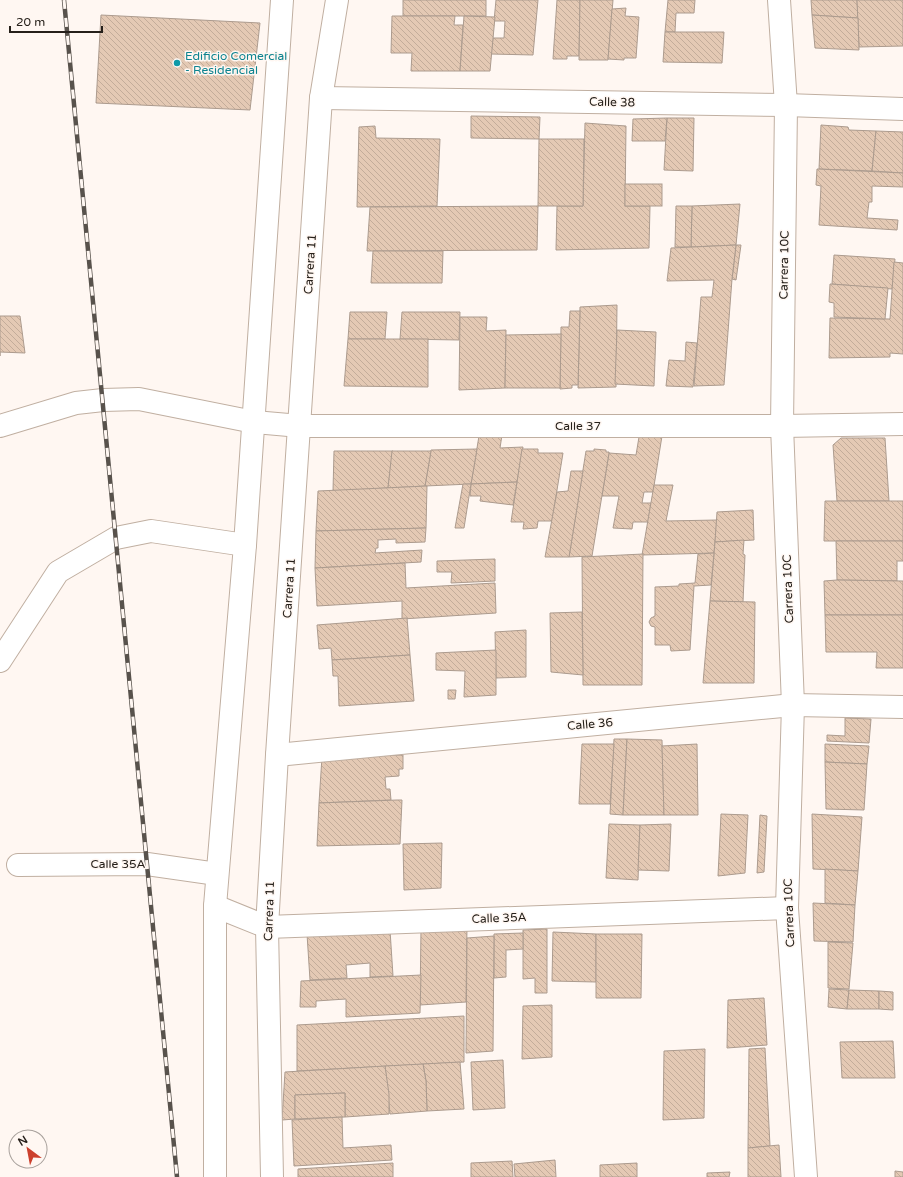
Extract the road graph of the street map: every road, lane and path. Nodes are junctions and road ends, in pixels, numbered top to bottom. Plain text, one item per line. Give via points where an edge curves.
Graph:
1 (282, 0) edge
2 (337, 0) edge
3 (779, 0) edge
4 (321, 98) junction
5 (786, 105) junction
6 (903, 109) edge
7 (254, 422) junction
8 (903, 424) edge
9 (0, 426) edge
10 (300, 426) junction
11 (782, 426) junction
12 (245, 545) junction
13 (0, 661) edge
14 (793, 705) junction
15 (903, 707) edge
16 (277, 754) junction
17 (18, 865) dead end
18 (217, 874) junction
19 (214, 906) junction
20 (787, 908) junction
21 (267, 927) junction
22 (215, 1177) edge
23 (272, 1177) edge
24 (806, 1177) edge

1 - 7 street
2 - 4 street, Carrera 11
3 - 5 street, Carrera 10C
4 - 5 street, Calle 38
4 - 10 street, Carrera 11
5 - 6 street, Calle 38
5 - 11 street, Carrera 10C
7 - 9 street, Calle 37 via 139,399 76,403
7 - 10 street, Calle 37
7 - 12 street
8 - 11 street, Calle 37
10 - 11 street, Calle 37
10 - 16 street, Carrera 11
11 - 14 street, Carrera 10C
12 - 13 street via 151,531 116,538 58,572
12 - 18 street
14 - 15 street, Calle 36
14 - 16 street, Calle 36
14 - 20 street, Carrera 10C
16 - 21 street, Carrera 11
17 - 18 street, Calle 35A via 147,864
18 - 19 street
19 - 21 street, Calle 35A
19 - 22 street
20 - 21 street, Calle 35A
20 - 24 street, Carrera 10C
21 - 23 street, Carrera 11

